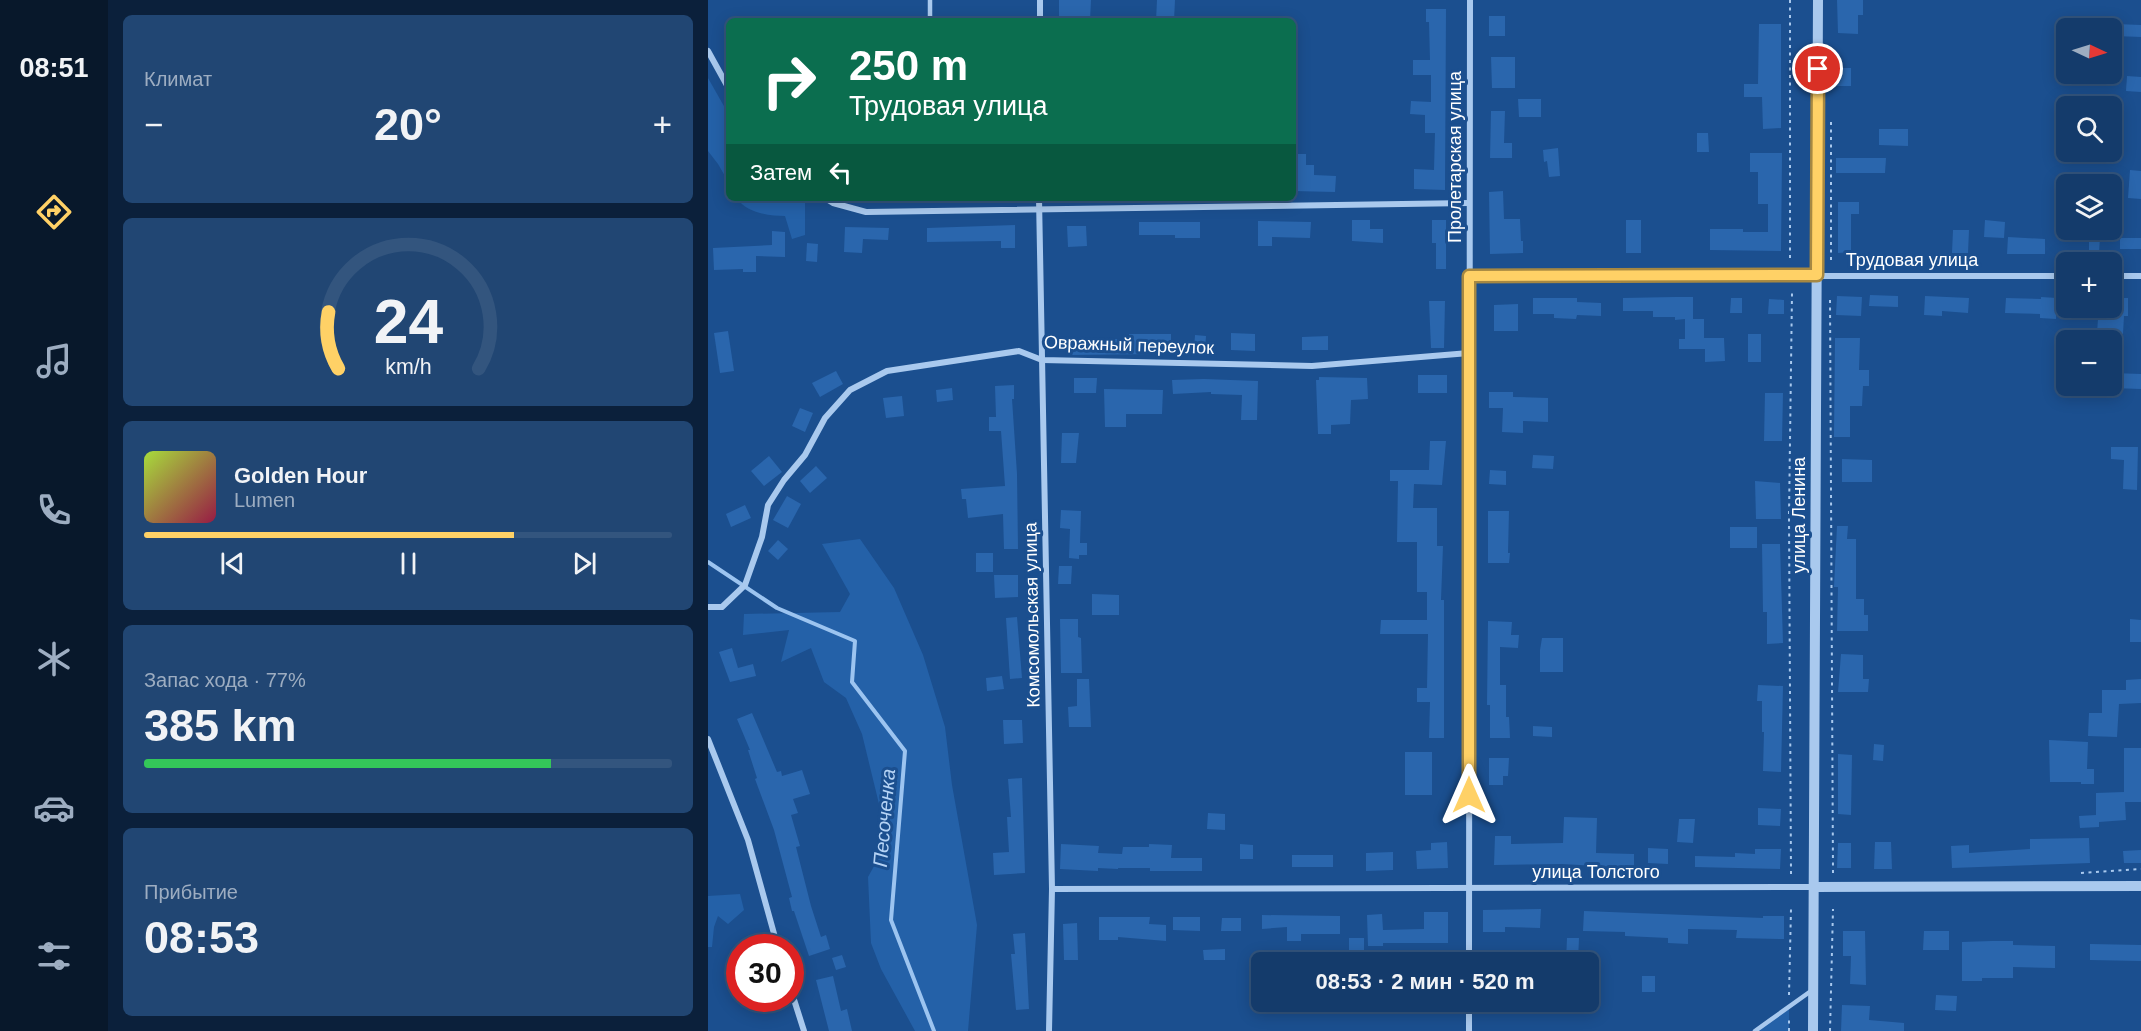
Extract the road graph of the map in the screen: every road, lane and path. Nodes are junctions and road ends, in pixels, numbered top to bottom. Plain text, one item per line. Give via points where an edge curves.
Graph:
1 (930, 0) edge
2 (1040, 0) edge
3 (1470, 0) edge
4 (1790, 0) edge
5 (1818, 0) edge
6 (930, 18) edge
7 (1040, 18) edge
8 (708, 51) edge
9 (726, 84) edge
10 (1831, 118) dead end
11 (830, 201) edge
12 (1040, 201) edge
13 (1469, 203) junction
14 (1039, 208) junction
15 (1790, 258) dead end
16 (1831, 260) dead end
17 (1817, 275) junction
18 (1469, 276) junction
19 (2056, 276) edge
20 (2122, 276) edge
21 (2141, 276) edge
22 (1830, 292) dead end
23 (1792, 293) dead end
24 (1469, 354) junction
25 (1042, 360) junction
26 (708, 607) edge
27 (708, 739) edge
28 (1791, 874) dead end
29 (1833, 874) dead end
30 (2141, 886) edge
31 (1814, 887) junction
32 (1468, 888) junction
33 (1052, 889) junction
34 (1791, 909) dead end
35 (1833, 909) dead end
36 (774, 934) edge
37 (1469, 952) edge
38 (1813, 990) junction
39 (1789, 1007) junction
40 (798, 1012) edge
41 (1469, 1012) edge
42 (804, 1031) edge
43 (1049, 1031) edge
44 (1469, 1031) edge
45 (1755, 1031) edge
46 (1813, 1031) edge
47 (1830, 1031) edge

1 - 6 lane
2 - 7 street
3 - 13 street, Пролетарская улица
4 - 15 path
5 - 17 street, улица Ленина
8 - 9 street
10 - 16 path
11 - 14 street via 866,212
12 - 14 street, Комсомольская улица
13 - 14 street
13 - 18 street, Пролетарская улица
14 - 25 street, Комсомольская улица
17 - 18 street, Трудовая улица
17 - 19 street, Трудовая улица
17 - 31 street, улица Ленина
18 - 24 street, Пролетарская улица
20 - 21 street
22 - 29 path
23 - 28 path
24 - 25 street, Овражный переулок via 1312,366
24 - 32 street, Пролетарская улица
25 - 26 street, Овражный переулок via 1018,351 887,371 850,390 825,418 805,455 768,505 762,537 745,585 722,607
25 - 33 street, Комсомольская улица
27 - 36 street via 748,840
30 - 31 street, улица Толстого
31 - 32 street, улица Толстого
31 - 38 street, улица Ленина
32 - 33 street, улица Толстого
32 - 37 street, Пролетарская улица
33 - 43 street, Комсомольская улица
34 - 39 path
35 - 47 path
38 - 39 lane
38 - 46 street, улица Ленина
39 - 45 lane
40 - 42 street
41 - 44 street

